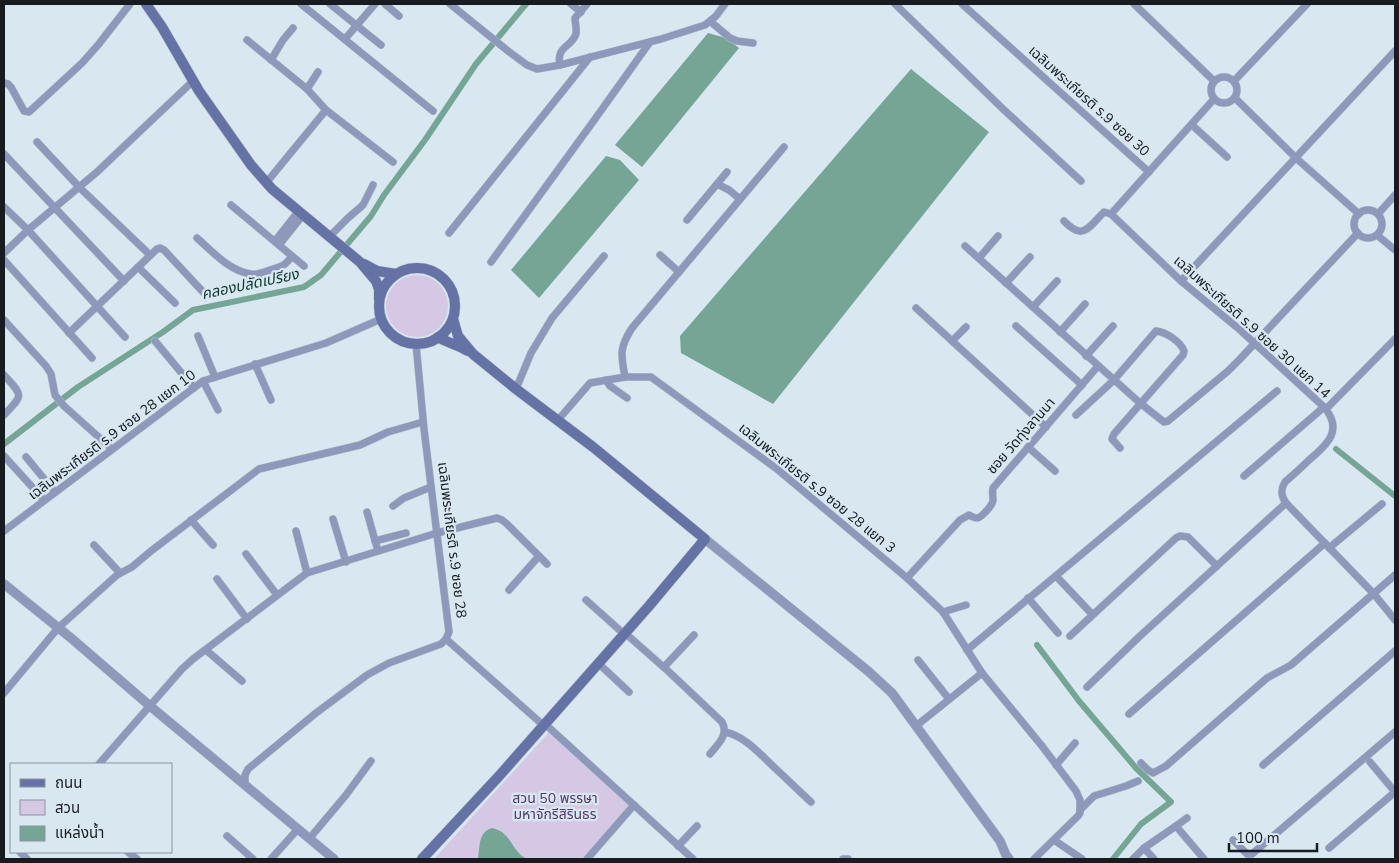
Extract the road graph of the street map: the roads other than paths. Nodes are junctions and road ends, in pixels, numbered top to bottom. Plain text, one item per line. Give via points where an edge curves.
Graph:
1 (130, 4) edge
2 (146, 4) edge
3 (301, 4) edge
4 (330, 4) edge
5 (375, 4) edge
6 (385, 4) edge
7 (450, 4) edge
8 (572, 4) edge
9 (587, 4) edge
10 (725, 4) edge
11 (895, 4) edge
12 (962, 4) edge
13 (1134, 4) edge
14 (1307, 4) edge
15 (581, 12) junction
16 (399, 16) dead end
17 (710, 22) junction
18 (357, 26) junction
19 (293, 28) dead end
20 (345, 39) junction
21 (247, 40) dead end
22 (650, 42) junction
23 (753, 43) dead end
24 (381, 46) dead end
25 (1395, 51) edge
26 (590, 57) junction
27 (271, 60) junction
28 (560, 65) junction
29 (318, 72) dead end
30 (193, 81) junction
31 (1214, 81) junction
32 (1234, 81) junction
33 (4, 83) edge
34 (307, 89) junction
35 (1235, 98) junction
36 (1214, 99) junction
37 (326, 110) junction
38 (433, 111) dead end
39 (1192, 125) junction
40 (37, 142) dead end
41 (784, 147) dead end
42 (4, 154) edge
43 (1226, 157) dead end
44 (1296, 158) junction
45 (393, 162) dead end
46 (727, 172) dead end
47 (1149, 172) junction
48 (1081, 181) dead end
49 (266, 183) junction
50 (717, 184) junction
51 (373, 185) dead end
52 (80, 188) junction
53 (1395, 195) edge
54 (740, 199) junction
55 (230, 206) dead end
56 (4, 207) edge
57 (55, 207) junction
58 (301, 213) junction
59 (1111, 214) junction
60 (1359, 214) junction
61 (1378, 214) junction
62 (687, 220) dead end
63 (1064, 220) dead end
64 (28, 230) junction
65 (1358, 232) junction
66 (449, 233) dead end
67 (1377, 235) junction
68 (998, 236) dead end
69 (197, 238) dead end
70 (333, 240) junction
71 (277, 243) junction
72 (965, 246) dead end
73 (1395, 250) edge
74 (4, 253) edge
75 (150, 254) junction
76 (660, 255) dead end
77 (292, 256) junction
78 (604, 256) dead end
79 (1030, 257) dead end
80 (979, 258) junction
81 (4, 260) edge
82 (360, 262) junction
83 (491, 262) dead end
84 (138, 266) junction
85 (304, 266) dead end
86 (679, 272) junction
87 (396, 274) junction
88 (1057, 280) dead end
89 (124, 281) junction
90 (1181, 281) junction
91 (1006, 282) junction
92 (204, 293) dead end
93 (379, 299) junction
94 (175, 303) dead end
95 (1085, 304) dead end
96 (97, 307) junction
97 (1033, 307) junction
98 (916, 308) dead end
99 (381, 319) junction
100 (453, 319) junction
101 (4, 320) edge
102 (1016, 326) dead end
103 (1113, 326) dead end
104 (966, 327) dead end
105 (1060, 332) junction
106 (69, 333) junction
107 (198, 336) dead end
108 (438, 337) junction
109 (125, 338) dead end
110 (1395, 339) edge
111 (952, 341) junction
112 (155, 342) dead end
113 (1254, 342) junction
114 (416, 344) junction
115 (473, 354) junction
116 (1086, 356) junction
117 (92, 358) dead end
118 (255, 364) junction
119 (1098, 366) junction
120 (4, 375) edge
121 (215, 377) junction
122 (625, 377) junction
123 (606, 380) junction
124 (1114, 380) junction
125 (203, 381) junction
126 (1082, 385) junction
127 (194, 388) junction
128 (516, 389) junction
129 (1277, 392) dead end
130 (627, 398) dead end
131 (271, 400) dead end
132 (1140, 403) junction
133 (1325, 408) junction
134 (218, 410) dead end
135 (4, 415) edge
136 (1076, 415) dead end
137 (558, 420) junction
138 (423, 422) junction
139 (1046, 427) junction
140 (1028, 446) junction
141 (1120, 448) dead end
142 (112, 449) junction
143 (4, 456) edge
144 (26, 457) dead end
145 (1055, 470) dead end
146 (1244, 476) dead end
147 (431, 487) junction
148 (55, 492) junction
149 (44, 500) junction
150 (1286, 503) junction
151 (1382, 504) dead end
152 (393, 506) dead end
153 (367, 512) dead end
154 (333, 519) dead end
155 (191, 520) junction
156 (4, 531) edge
157 (296, 531) dead end
158 (406, 533) dead end
159 (437, 533) junction
160 (705, 539) junction
161 (375, 541) junction
162 (94, 545) dead end
163 (213, 545) dead end
164 (1327, 545) junction
165 (378, 551) junction
166 (246, 554) dead end
167 (539, 556) junction
168 (346, 562) junction
169 (547, 564) dead end
170 (1217, 566) junction
171 (120, 573) junction
172 (307, 573) junction
173 (1395, 575) edge
174 (1056, 576) junction
175 (907, 578) junction
176 (217, 579) dead end
177 (4, 584) edge
178 (509, 590) dead end
179 (1374, 594) junction
180 (277, 595) junction
181 (1028, 598) junction
182 (586, 600) dead end
183 (966, 605) dead end
184 (943, 612) junction
185 (1090, 612) dead end
186 (247, 619) junction
187 (1395, 620) edge
188 (58, 628) junction
189 (624, 633) junction
190 (1058, 633) dead end
191 (694, 635) dead end
192 (1070, 636) dead end
193 (446, 639) junction
194 (206, 650) junction
195 (967, 650) junction
196 (1395, 651) edge
197 (918, 660) dead end
198 (598, 663) junction
199 (664, 667) junction
200 (982, 673) junction
201 (242, 681) dead end
202 (1087, 687) dead end
203 (629, 692) dead end
204 (4, 693) edge
205 (948, 700) junction
206 (150, 706) junction
207 (1129, 714) dead end
208 (544, 724) junction
209 (916, 726) junction
210 (725, 732) junction
211 (1395, 732) edge
212 (1075, 743) dead end
213 (710, 754) dead end
214 (371, 761) dead end
215 (1370, 762) dead end
216 (100, 763) edge
217 (1141, 763) dead end
218 (1056, 765) junction
219 (1263, 765) dead end
220 (1138, 781) dead end
221 (245, 785) junction
222 (811, 802) dead end
223 (634, 805) junction
224 (1080, 810) junction
225 (1187, 818) dead end
226 (697, 826) dead end
227 (1176, 826) junction
228 (297, 830) junction
229 (227, 836) dead end
230 (309, 839) junction
231 (1054, 840) junction
232 (1233, 840) dead end
233 (678, 846) junction
234 (1144, 848) junction
235 (1329, 848) dead end
236 (253, 859) edge
237 (272, 859) edge
238 (334, 859) edge
239 (422, 859) edge
240 (587, 859) edge
241 (693, 859) edge
242 (843, 859) edge
243 (848, 859) edge
244 (1009, 859) edge
245 (1034, 859) edge
246 (1082, 859) edge
247 (1133, 859) edge
248 (1154, 859) edge
249 (1204, 859) edge

1 - 33 street via 82,63 29,112 24,111 8,84
2 - 30 main road
3 - 20 street
4 - 18 street
5 - 18 street
6 - 16 street
7 - 28 street via 527,65 537,70
8 - 15 street
9 - 15 street
10 - 17 street
11 - 48 street
12 - 47 street, เฉลิมพระเกียรติ ร.9 ซอย 30
13 - 31 street
14 - 32 street
15 - 28 street via 574,20 575,36 560,53
17 - 22 street
17 - 23 street via 730,38
18 - 20 street
18 - 24 street
19 - 27 street
20 - 38 street
21 - 27 street
22 - 26 street
22 - 83 street
25 - 44 street
26 - 28 street
26 - 66 street
27 - 34 street
29 - 34 street
30 - 49 main road
30 - 52 street
31 - 32 street via 1222,77
31 - 36 street via 1210,90
32 - 35 street via 1237,89
34 - 37 street
35 - 36 street via 1229,103
35 - 44 street
36 - 39 street, เฉลิมพระเกียรติ ร.9 ซอย 30
37 - 45 street
37 - 49 street
39 - 43 street
39 - 47 street, เฉลิมพระเกียรติ ร.9 ซอย 30
40 - 52 street
41 - 54 street
42 - 57 street
44 - 60 street
44 - 90 street
46 - 50 street
47 - 59 street
49 - 58 main road
50 - 54 street
50 - 62 street
51 - 70 street via 363,205 348,218
52 - 57 street
52 - 75 street
53 - 61 street
54 - 86 street
55 - 71 street
56 - 64 street
57 - 64 street
57 - 89 street
58 - 70 main road
58 - 71 street
59 - 63 street via 1104,212 1080,232
59 - 90 street, เฉลิมพระเกียรติ ร.9 ซอย 30 แยก 14
60 - 61 street via 1370,210
60 - 65 street via 1355,221
61 - 67 street via 1382,225
64 - 74 street
64 - 96 street
65 - 67 street via 1370,238
65 - 113 street
67 - 73 street
68 - 80 street
69 - 77 street via 228,265 251,274 283,266
70 - 82 main road
71 - 77 street
72 - 80 street
75 - 84 street
75 - 92 street via 160,248 164,250
76 - 86 street
77 - 85 street
78 - 128 street via 552,318
79 - 91 street
80 - 91 street
81 - 106 street
82 - 87 main road via 378,271
82 - 93 main road via 376,281
84 - 89 street
84 - 94 street
86 - 122 street via 626,338 621,356
87 - 93 main road via 388,280
87 - 100 main road via 406,269 421,268 442,277 454,296
88 - 97 street
89 - 96 street
90 - 113 street, เฉลิมพระเกียรติ ร.9 ซอย 30 แยก 14
91 - 97 street
93 - 99 main road
95 - 105 street
96 - 106 street
96 - 109 street
97 - 105 street
98 - 111 street
99 - 114 main road via 394,336
99 - 118 street, เฉลิมพระเกียรติ ร.9 ซอย 28 แยก 10 via 326,342
100 - 108 main road
100 - 115 main road via 458,336
101 - 142 street via 46,366 55,395 64,406
102 - 126 street
103 - 116 street
104 - 111 street
105 - 116 street
106 - 117 street
107 - 121 street
108 - 114 main road
108 - 115 main road
110 - 133 street
111 - 139 street
112 - 127 street
113 - 132 street via 1228,371 1168,421 1162,421
113 - 133 street, เฉลิมพระเกียรติ ร.9 ซอย 30 แยก 14
114 - 138 street, เฉลิมพระเกียรติ ร.9 ซอย 28
115 - 128 main road
116 - 119 street
118 - 121 street, เฉลิมพระเกียรติ ร.9 ซอย 28 แยก 10
118 - 131 street
119 - 124 street
119 - 126 street, ซอย วัดทุ่งลานนา
120 - 135 street via 18,391 19,398
121 - 125 street, เฉลิมพระเกียรติ ร.9 ซอย 28 แยก 10
122 - 123 street, เฉลิมพระเกียรติ ร.9 ซอย 28 แยก 3
122 - 175 street, เฉลิมพระเกียรติ ร.9 ซอย 28 แยก 3 via 651,377 777,469
123 - 130 street
123 - 137 street, เฉลิมพระเกียรติ ร.9 ซอย 28 แยก 3 via 590,383
124 - 132 street
124 - 132 street via 1156,332 1164,333 1182,345 1183,355
124 - 136 street
125 - 127 street, เฉลิมพระเกียรติ ร.9 ซอย 28 แยก 10
125 - 134 street
126 - 139 street, ซอย วัดทุ่งลานนา
127 - 142 street, เฉลิมพระเกียรติ ร.9 ซอย 28 แยก 10
128 - 137 main road
129 - 174 street
132 - 141 street via 1114,434 1112,439
133 - 146 street
133 - 150 street, เฉลิมพระเกียรติ ร.9 ซอย 30 แยก 14 via 1332,419 1329,441 1285,482 1281,490
137 - 160 main road
138 - 147 street, เฉลิมพระเกียรติ ร.9 ซอย 28
138 - 155 street via 388,432 360,445 259,469
139 - 140 street, ซอย วัดทุ่งลานนา
140 - 145 street
140 - 175 street, ซอย วัดทุ่งลานนา via 993,488 991,506 980,517 969,515 960,520
142 - 148 street, เฉลิมพระเกียรติ ร.9 ซอย 28 แยก 10
143 - 149 street
144 - 148 street
147 - 152 street
147 - 159 street, เฉลิมพระเกียรติ ร.9 ซอย 28
148 - 149 street, เฉลิมพระเกียรติ ร.9 ซอย 28 แยก 10
149 - 156 street, เฉลิมพระเกียรติ ร.9 ซอย 28 แยก 10
150 - 164 street
150 - 170 street
151 - 164 street
153 - 161 street
154 - 168 street
155 - 163 street
155 - 171 street
157 - 172 street
158 - 161 street
159 - 165 street
159 - 167 street via 496,518 508,524
159 - 193 street, เฉลิมพระเกียรติ ร.9 ซอย 28 via 449,626
160 - 189 main road
160 - 209 street via 868,671 892,693
161 - 165 street
162 - 171 street
164 - 179 street
164 - 207 street
165 - 168 street
166 - 180 street
167 - 169 street
167 - 178 street
168 - 172 street
170 - 192 street via 1188,537 1180,536
170 - 202 street
171 - 188 street
172 - 180 street
173 - 179 street
174 - 181 street
174 - 185 street
175 - 184 street, เฉลิมพระเกียรติ ร.9 ซอย 28 แยก 3
176 - 186 street
177 - 188 street
179 - 187 street
179 - 217 street via 1291,664 1272,675 1166,766 1153,773
180 - 186 street
181 - 190 street
181 - 195 street
182 - 189 street
183 - 184 street
184 - 195 street, เฉลิมพระเกียรติ ร.9 ซอย 28 แยก 3
186 - 194 street
188 - 204 street
188 - 206 street
189 - 198 main road
189 - 199 street
191 - 199 street
193 - 208 street
193 - 221 street via 433,648 389,664 361,679 248,769
194 - 201 street
194 - 206 street via 182,669
195 - 200 street, เฉลิมพระเกียรติ ร.9 ซอย 28 แยก 3
196 - 219 street
197 - 205 street
198 - 203 street
198 - 208 main road
199 - 210 street via 722,722
200 - 205 street
200 - 218 street, เฉลิมพระเกียรติ ร.9 ซอย 28 แยก 3
205 - 209 street
206 - 216 street
206 - 221 street
208 - 223 street
208 - 239 main road
209 - 244 street via 1000,841
210 - 213 street
210 - 222 street via 741,738 766,758
211 - 232 street via 1252,854 1247,854
212 - 218 street
214 - 230 street
215 - 235 street via 1395,792
218 - 224 street, เฉลิมพระเกียรติ ร.9 ซอย 28 แยก 3 via 1076,791
220 - 224 street via 1094,796
221 - 228 street
223 - 233 street
223 - 240 street
224 - 231 street
225 - 227 street
226 - 233 street
227 - 234 street
227 - 249 street
228 - 230 street
228 - 237 street
229 - 236 street
230 - 238 street
231 - 245 street
231 - 246 street
233 - 241 street
234 - 247 street
234 - 248 street
242 - 243 street

